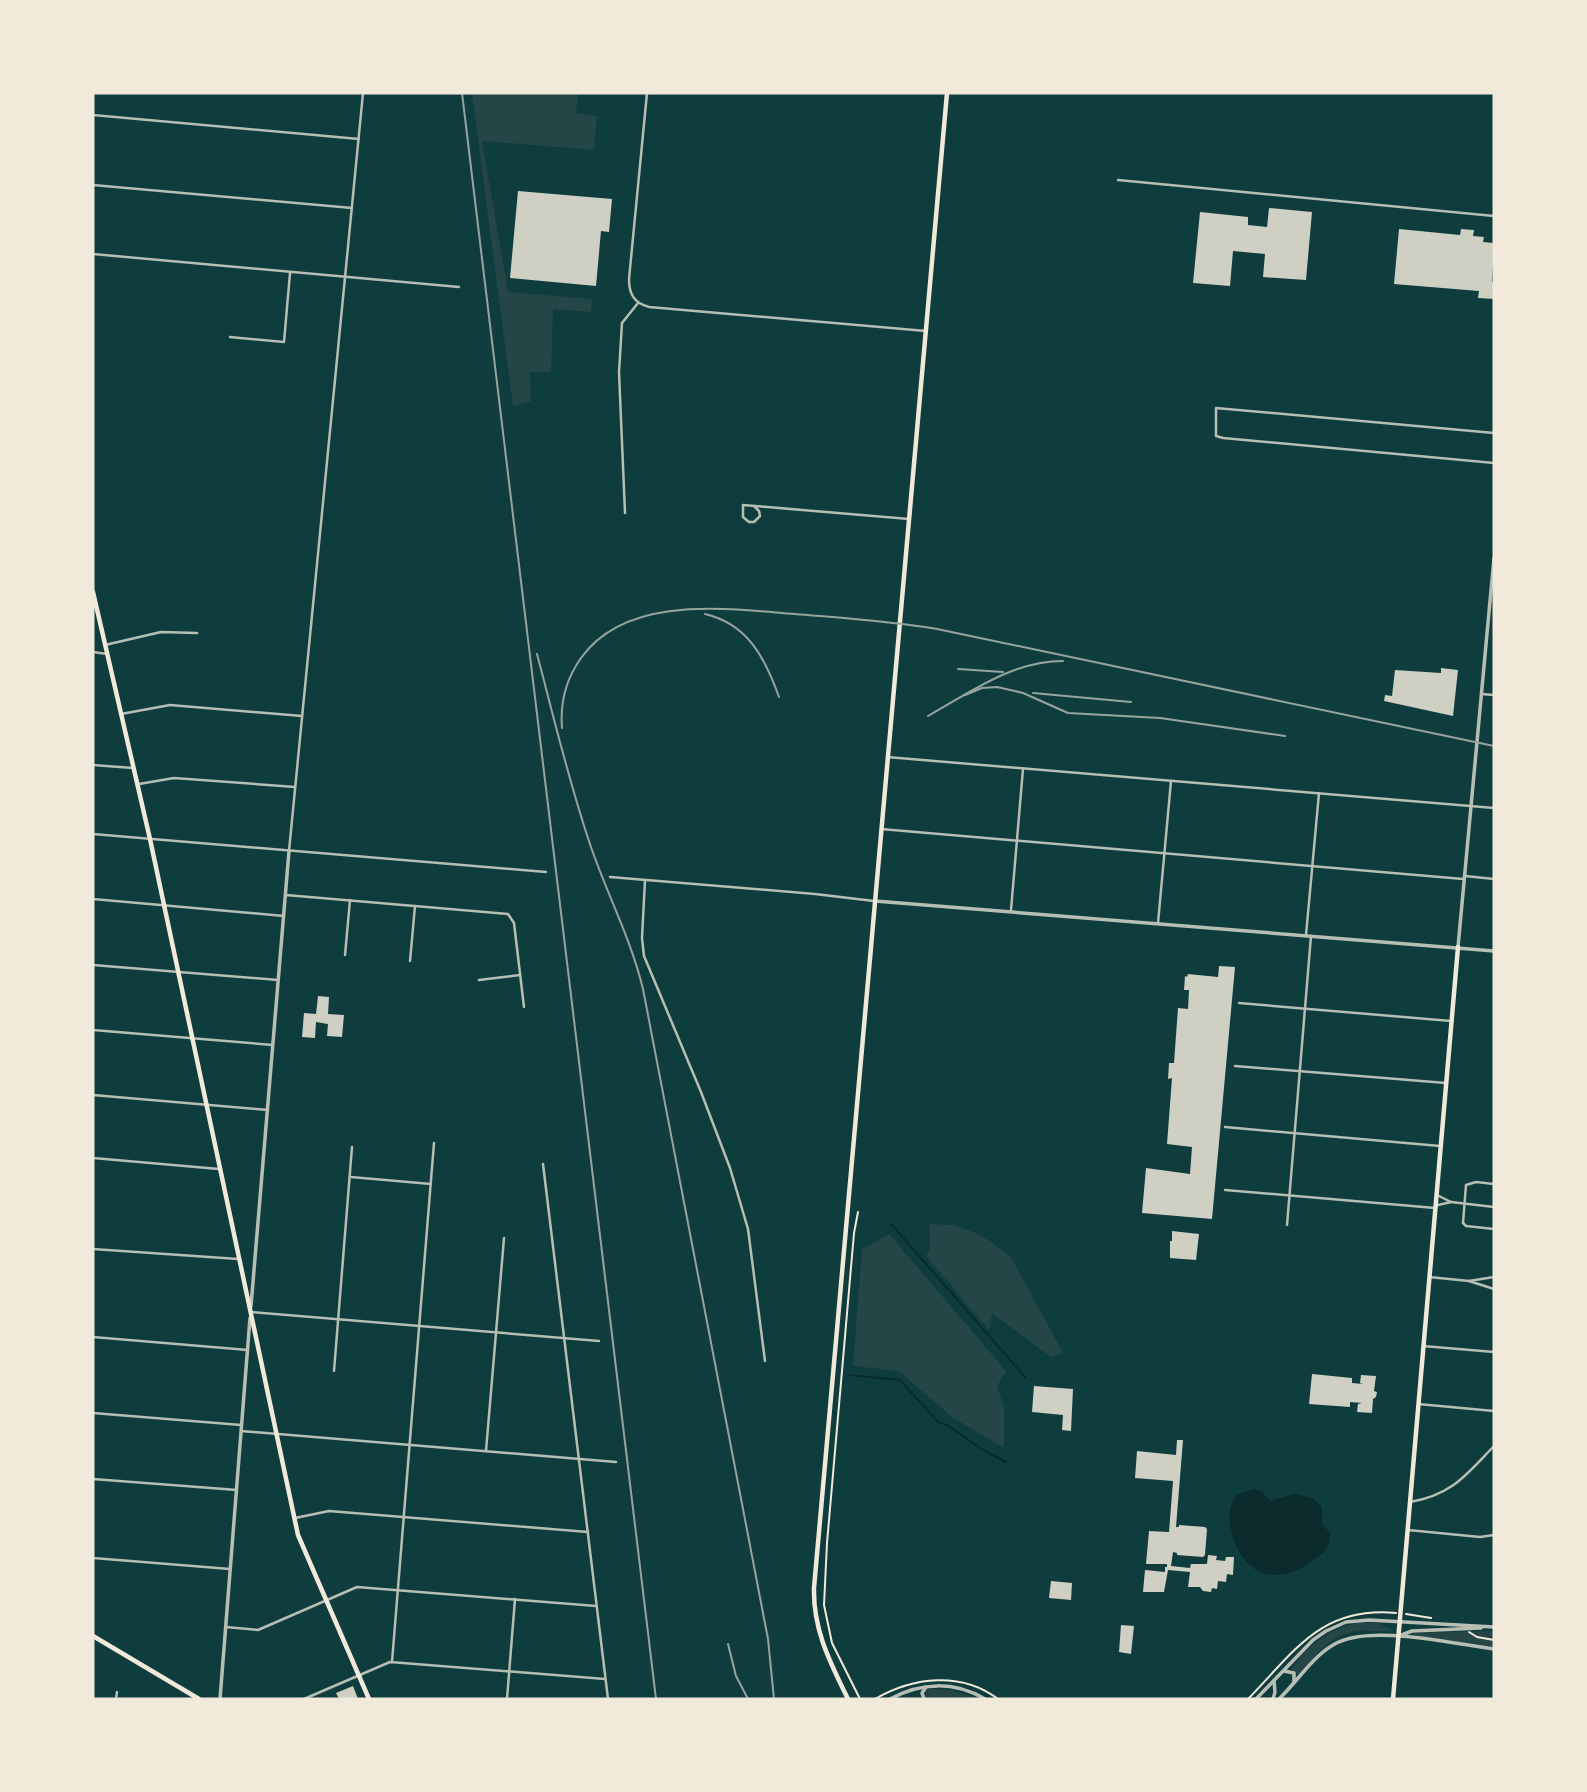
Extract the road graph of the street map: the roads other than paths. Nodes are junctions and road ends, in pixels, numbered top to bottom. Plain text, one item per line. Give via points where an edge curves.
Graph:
1 (363, 93) edge
2 (647, 93) edge
3 (947, 93) edge
4 (93, 116) edge
5 (359, 139) junction
6 (1118, 180) dead end
7 (93, 185) edge
8 (352, 208) junction
9 (1494, 216) edge
10 (93, 254) edge
11 (290, 273) junction
12 (345, 278) junction
13 (459, 287) dead end
14 (638, 303) junction
15 (926, 331) junction
16 (230, 337) dead end
17 (1494, 433) edge
18 (1494, 463) edge
19 (754, 506) junction
20 (625, 513) dead end
21 (909, 519) junction
22 (1494, 560) edge
23 (93, 592) edge
24 (197, 634) dead end
25 (104, 645) junction
26 (93, 652) edge
27 (107, 654) junction
28 (1481, 694) junction
29 (1494, 695) edge
30 (120, 714) junction
31 (302, 716) junction
32 (887, 757) junction
33 (93, 765) edge
34 (133, 768) junction
35 (1023, 769) junction
36 (1171, 781) junction
37 (137, 784) junction
38 (295, 787) junction
39 (1319, 793) junction
40 (1471, 806) junction
41 (1494, 808) edge
42 (880, 829) junction
43 (93, 835) edge
44 (150, 839) junction
45 (1017, 841) junction
46 (289, 850) junction
47 (1164, 853) junction
48 (1312, 866) junction
49 (546, 872) dead end
50 (610, 877) dead end
51 (1464, 878) junction
52 (1494, 879) edge
53 (645, 880) junction
54 (286, 895) junction
55 (93, 899) edge
56 (350, 900) junction
57 (874, 901) junction
58 (163, 905) junction
59 (415, 906) junction
60 (1011, 910) junction
61 (284, 916) junction
62 (1158, 923) junction
63 (1306, 935) junction
64 (1311, 936) junction
65 (1458, 947) junction
66 (1494, 951) edge
67 (345, 956) dead end
68 (411, 961) dead end
69 (93, 965) edge
70 (177, 972) junction
71 (520, 975) junction
72 (278, 980) junction
73 (479, 980) dead end
74 (1239, 1003) dead end
75 (524, 1007) dead end
76 (1305, 1008) junction
77 (1451, 1021) junction
78 (93, 1030) edge
79 (191, 1038) junction
80 (273, 1045) junction
81 (1235, 1066) dead end
82 (1300, 1070) junction
83 (1446, 1083) junction
84 (93, 1096) edge
85 (205, 1105) junction
86 (268, 1110) junction
87 (1225, 1127) dead end
88 (1295, 1133) junction
89 (434, 1143) dead end
90 (1440, 1146) junction
91 (352, 1147) dead end
92 (93, 1158) edge
93 (543, 1164) dead end
94 (219, 1169) junction
95 (350, 1177) junction
96 (431, 1184) junction
97 (1494, 1184) edge
98 (1225, 1191) dead end
99 (1436, 1194) junction
100 (1290, 1196) junction
101 (1451, 1202) junction
102 (1463, 1204) junction
103 (1435, 1206) junction
104 (1494, 1207) edge
105 (1287, 1225) dead end
106 (1494, 1230) edge
107 (503, 1238) dead end
108 (93, 1248) edge
109 (238, 1259) junction
110 (1429, 1277) junction
111 (1494, 1277) edge
112 (1469, 1281) junction
113 (1494, 1290) edge
114 (251, 1312) junction
115 (338, 1320) junction
116 (419, 1326) junction
117 (496, 1332) junction
118 (93, 1337) edge
119 (564, 1338) junction
120 (599, 1341) dead end
121 (1423, 1346) junction
122 (247, 1350) junction
123 (1494, 1352) edge
124 (765, 1361) dead end
125 (334, 1371) dead end
126 (1418, 1404) junction
127 (1494, 1411) edge
128 (93, 1413) edge
129 (241, 1428) junction
130 (276, 1434) junction
131 (410, 1445) junction
132 (1494, 1446) edge
133 (486, 1451) junction
134 (579, 1459) junction
135 (616, 1462) dead end
136 (93, 1479) edge
137 (237, 1490) junction
138 (1410, 1502) junction
139 (404, 1517) junction
140 (294, 1518) junction
141 (1408, 1530) junction
142 (588, 1532) junction
143 (1494, 1535) edge
144 (93, 1558) edge
145 (230, 1569) junction
146 (398, 1590) junction
147 (515, 1599) junction
148 (325, 1600) junction
149 (596, 1606) junction
150 (1400, 1622) junction
151 (226, 1627) junction
152 (1494, 1627) edge
153 (93, 1636) edge
154 (1398, 1637) junction
155 (1494, 1650) edge
156 (392, 1662) junction
157 (1284, 1671) junction
158 (509, 1672) junction
159 (359, 1675) junction
160 (605, 1679) junction
161 (1274, 1681) junction
162 (1294, 1684) junction
163 (928, 1686) junction
164 (117, 1692) dead end
165 (116, 1699) edge
166 (199, 1699) edge
167 (220, 1699) edge
168 (304, 1699) edge
169 (369, 1699) edge
170 (507, 1699) edge
171 (608, 1699) edge
172 (848, 1699) edge
173 (890, 1699) edge
174 (923, 1699) edge
175 (985, 1699) edge
176 (1256, 1699) edge
177 (1273, 1699) edge
178 (1279, 1699) edge
179 (1393, 1699) edge

1 - 5 street
2 - 14 street via 629,279
3 - 15 main road
4 - 5 street
5 - 8 street
6 - 9 street
7 - 8 street
8 - 12 street
10 - 11 street
11 - 12 street
11 - 16 street via 284,342
12 - 13 street
12 - 31 street
14 - 15 street
14 - 20 street via 622,323 619,372
15 - 21 main road
17 - 18 street via 1216,408 1216,436 1223,438
19 - 19 street via 743,505 747,522 760,516
19 - 21 street
21 - 32 main road
22 - 28 street
23 - 25 main road
24 - 25 street via 161,632
25 - 27 main road
26 - 27 street
27 - 30 main road
28 - 29 street
28 - 40 street
30 - 31 street via 177,705
30 - 34 main road
31 - 38 street
32 - 35 street
32 - 42 main road
33 - 34 street
34 - 37 main road
35 - 36 street
35 - 45 street
36 - 39 street
36 - 47 street
37 - 38 street via 174,778
37 - 44 main road
38 - 46 street
39 - 40 street
39 - 48 street
40 - 41 street
40 - 51 street
42 - 45 street
42 - 57 main road
43 - 44 street
44 - 46 street
44 - 58 main road
45 - 47 street
45 - 60 street
46 - 49 street
46 - 54 street
47 - 48 street
47 - 62 street
48 - 51 street
48 - 63 street
50 - 53 street
51 - 52 street
51 - 65 street
53 - 57 street
53 - 124 street via 644,956 737,1192 751,1242
54 - 56 street
54 - 61 street
55 - 58 street
56 - 59 street
56 - 67 street
57 - 60 street
57 - 172 main road via 814,1588 820,1638
58 - 61 street
58 - 70 main road
59 - 68 street
59 - 71 street via 510,916
60 - 62 street
61 - 72 street
62 - 63 street
63 - 64 street
64 - 65 street
64 - 76 street
65 - 66 street
65 - 77 main road
69 - 70 street
70 - 72 street
70 - 79 main road
71 - 73 street
71 - 75 street
72 - 80 street
74 - 76 street
76 - 77 street
76 - 82 street
77 - 83 main road
78 - 79 street
79 - 80 street
79 - 85 main road
80 - 86 street
81 - 82 street
82 - 83 street
82 - 88 street
83 - 90 main road
84 - 85 street
85 - 86 street
85 - 94 main road
86 - 114 street
87 - 88 street
88 - 90 street
88 - 100 street
89 - 96 street
90 - 99 main road
91 - 95 street
92 - 94 street
93 - 119 street
94 - 109 main road
95 - 96 street
95 - 115 street
96 - 116 street
97 - 102 street via 1468,1183
98 - 100 street
99 - 101 street
99 - 103 main road
100 - 103 street
100 - 105 street
101 - 102 street
101 - 103 street
102 - 104 street
102 - 106 street via 1463,1225
103 - 110 main road
107 - 117 street
108 - 109 street
109 - 114 main road
110 - 112 street
110 - 121 main road
111 - 112 street
112 - 113 street
114 - 115 street
114 - 122 street
114 - 130 main road
115 - 116 street
115 - 125 street
116 - 117 street
116 - 131 street
117 - 119 street
117 - 133 street
118 - 122 street
119 - 120 street
119 - 134 street
121 - 123 street
121 - 126 main road
122 - 129 street
126 - 127 street
126 - 138 main road
128 - 129 street
129 - 130 street
129 - 137 street
130 - 131 street
130 - 140 main road
131 - 133 street
131 - 139 street
132 - 138 street via 1447,1491
133 - 134 street
134 - 135 street
134 - 142 street
136 - 137 street
137 - 145 street
138 - 141 main road
139 - 140 street via 328,1511
139 - 142 street
139 - 146 street
140 - 148 main road
141 - 143 street
141 - 150 main road
142 - 149 street
144 - 145 street
145 - 151 street
146 - 147 street
146 - 148 street via 357,1587
146 - 156 street
147 - 149 street
147 - 158 street
148 - 151 street via 258,1630
148 - 159 main road
149 - 160 street
150 - 152 street
150 - 154 main road
150 - 157 street via 1363,1620 1335,1626
151 - 167 street
152 - 154 street via 1409,1631
153 - 166 main road
154 - 155 street
154 - 162 street via 1368,1634 1341,1640 1323,1652
154 - 179 main road
156 - 158 street
156 - 159 street
157 - 161 street
157 - 162 street via 1294,1673
158 - 160 street
158 - 170 street
159 - 168 street
159 - 169 main road
160 - 171 street
161 - 176 street
161 - 177 street
162 - 178 street
163 - 173 street
163 - 174 street
163 - 175 street via 960,1688
164 - 165 street

